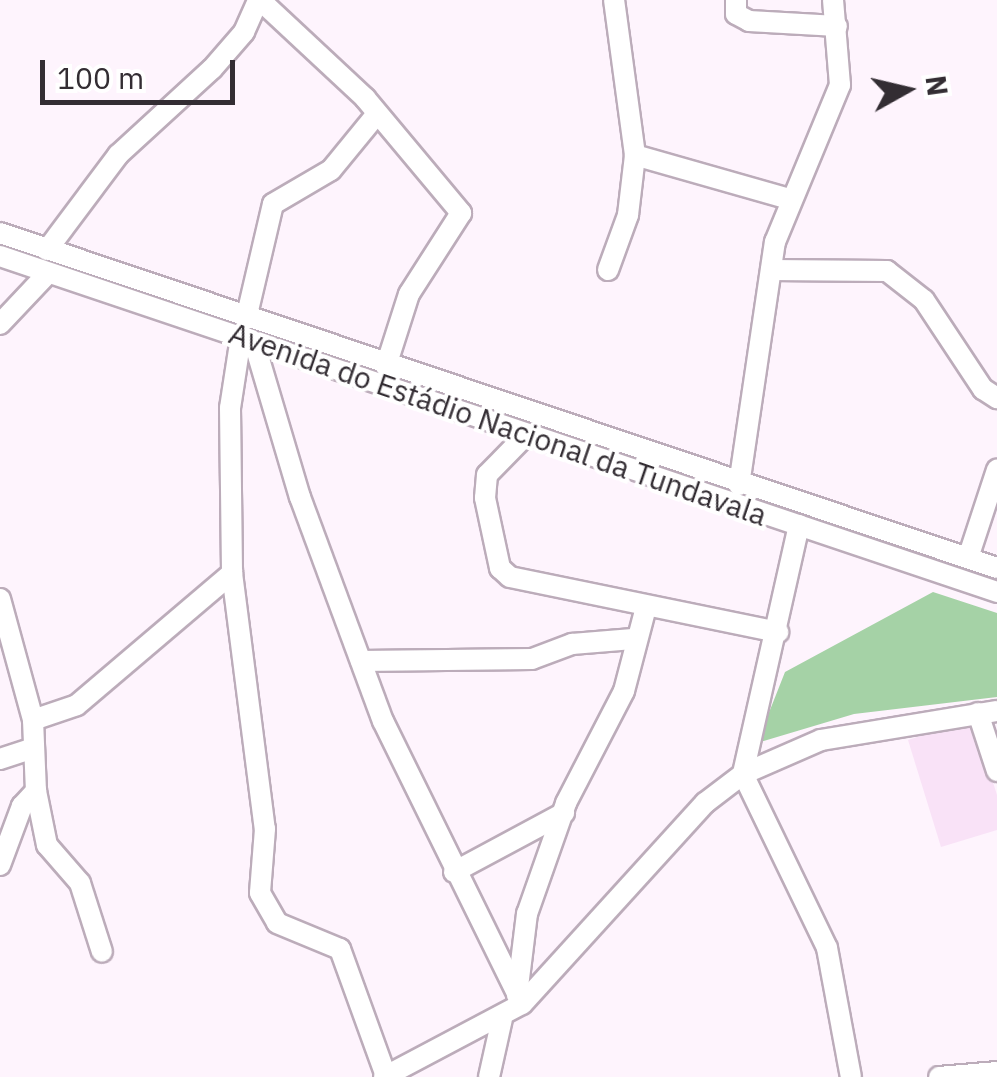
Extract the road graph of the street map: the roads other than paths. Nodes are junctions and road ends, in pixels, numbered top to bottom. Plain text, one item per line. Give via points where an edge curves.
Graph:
1 (259, 0) edge
2 (614, 0) edge
3 (736, 0) edge
4 (833, 0) edge
5 (837, 26) junction
6 (376, 115) junction
7 (635, 154) junction
8 (790, 199) junction
9 (0, 233) edge
10 (47, 250) junction
11 (0, 256) edge
12 (608, 270) dead end
13 (770, 270) junction
14 (48, 273) junction
15 (0, 324) edge
16 (247, 333) junction
17 (386, 366) junction
18 (997, 398) edge
19 (526, 435) junction
20 (997, 470) edge
21 (739, 484) junction
22 (800, 525) junction
23 (968, 558) junction
24 (997, 568) edge
25 (232, 572) junction
26 (997, 592) edge
27 (0, 599) edge
28 (646, 608) junction
29 (778, 632) junction
30 (633, 640) junction
31 (361, 661) junction
32 (987, 712) edge
33 (33, 720) junction
34 (31, 749) junction
35 (0, 760) edge
36 (997, 771) edge
37 (743, 774) junction
38 (36, 791) junction
39 (564, 813) junction
40 (0, 865) edge
41 (454, 872) junction
42 (102, 952) dead end
43 (519, 1000) junction
44 (502, 1019) junction
45 (997, 1072) edge
46 (386, 1076) edge
47 (490, 1077) edge
48 (851, 1077) edge
49 (939, 1077) edge

1 - 6 street
1 - 10 street via 244,32 118,155
2 - 7 street
3 - 5 street via 736,14 750,22
4 - 5 street
5 - 8 street via 840,85
6 - 16 street via 331,170 273,204
6 - 17 street via 426,166 462,218 410,294
7 - 8 street
7 - 12 street via 628,215
8 - 13 street
9 - 10 street, Avenida do Estádio Nacional da Tundavala
10 - 16 street, Avenida do Estádio Nacional da Tundavala
11 - 14 street, Avenida do Estádio Nacional da Tundavala
13 - 18 street via 887,271 924,300 984,389
13 - 21 street
14 - 15 street
14 - 16 street, Avenida do Estádio Nacional da Tundavala
16 - 17 street, Avenida do Estádio Nacional da Tundavala
16 - 19 street, Avenida do Estádio Nacional da Tundavala
16 - 25 street via 230,408
16 - 31 street
17 - 21 street, Avenida do Estádio Nacional da Tundavala
19 - 22 street, Avenida do Estádio Nacional da Tundavala
19 - 28 street via 488,475 485,498 500,568 546,589
20 - 23 street
21 - 23 street, Avenida do Estádio Nacional da Tundavala
22 - 26 street, Avenida do Estádio Nacional da Tundavala
22 - 29 street
23 - 24 street, Avenida do Estádio Nacional da Tundavala
25 - 33 street via 76,705
25 - 46 street via 265,829 260,894 277,923 340,949
27 - 33 street
28 - 29 street
28 - 30 street
29 - 37 street
30 - 31 street via 572,644 532,658
30 - 39 street via 624,692
31 - 41 street
32 - 36 street
32 - 37 street via 822,740
33 - 34 street
34 - 35 street
34 - 38 street
37 - 43 street via 705,803
37 - 48 street via 827,948
38 - 40 street via 22,806
38 - 42 street via 47,845 80,883
39 - 41 street
39 - 43 street via 527,914
41 - 43 street
43 - 44 street
44 - 46 street
44 - 47 street
45 - 49 street

